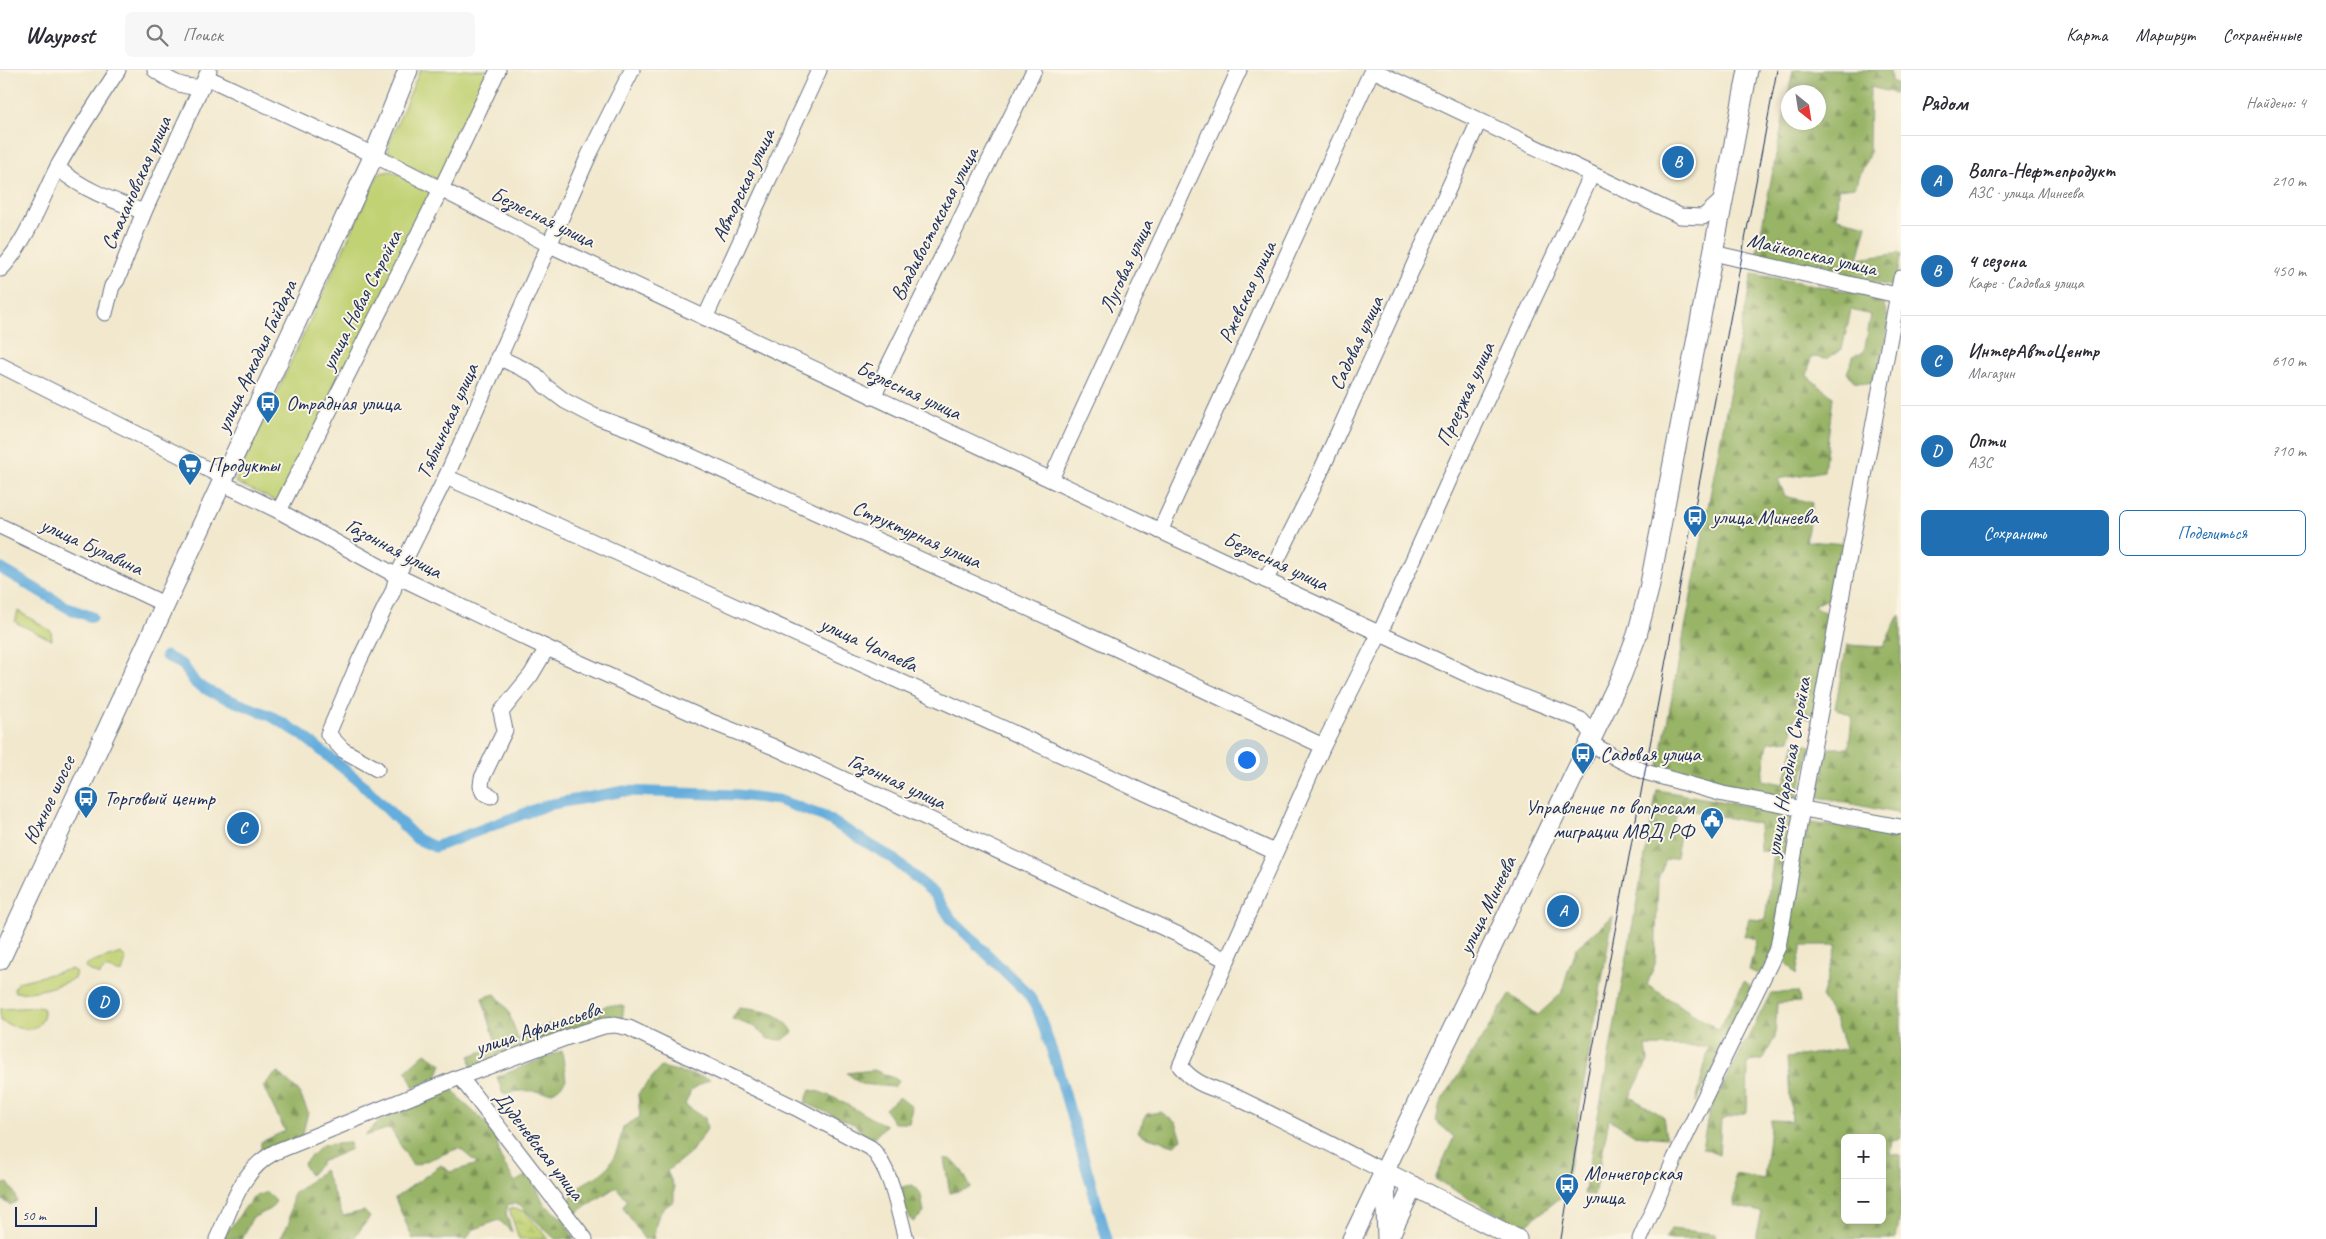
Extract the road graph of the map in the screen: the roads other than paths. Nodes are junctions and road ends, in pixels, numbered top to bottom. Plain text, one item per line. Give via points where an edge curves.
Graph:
1 (118, 70) edge
2 (154, 70) edge
3 (408, 70) edge
4 (498, 70) edge
5 (632, 70) edge
6 (819, 70) edge
7 (1034, 70) edge
8 (1240, 70) edge
9 (1372, 70) edge
10 (1748, 70) edge
11 (206, 78) edge
12 (1479, 121) junction
13 (374, 155) junction
14 (58, 168) junction
15 (1592, 174) junction
16 (441, 189) junction
17 (1723, 200) junction
18 (144, 212) junction
19 (550, 244) junction
20 (1713, 253) junction
21 (1, 269) dead end
22 (1901, 278) edge
23 (1899, 296) edge
24 (105, 313) dead end
25 (705, 318) junction
26 (498, 357) junction
27 (0, 365) edge
28 (873, 397) junction
29 (446, 477) junction
30 (1051, 479) junction
31 (223, 480) junction
32 (279, 511) junction
33 (0, 526) edge
34 (1160, 531) junction
35 (397, 576) junction
36 (1265, 580) junction
37 (166, 605) junction
38 (1380, 633) junction
39 (547, 648) junction
40 (128, 686) joint
41 (1591, 739) junction
42 (1323, 746) junction
43 (377, 768) dead end
44 (491, 796) dead end
45 (1802, 808) junction
46 (1901, 827) edge
47 (1275, 852) junction
48 (0, 960) edge
49 (1226, 960) junction
50 (460, 1077) junction
51 (1385, 1172) junction
52 (1413, 1186) junction
53 (1355, 1233) edge
54 (1387, 1234) edge
55 (217, 1239) edge
56 (585, 1239) edge
57 (906, 1239) edge
58 (1517, 1239) edge
59 (1640, 1239) edge

1 - 14 street
2 - 11 street, Безлесная улица via 187,88
3 - 13 main road, улица Аркадия Гайдара
4 - 16 street, улица Новая Стройка
5 - 19 street, Тяблинская улица via 589,155
6 - 25 street, Авторская улица
7 - 28 street, Владивостокская улица
8 - 30 street, Луговая улица
9 - 12 street
9 - 34 street, Ржевская улица
10 - 17 main road, улица Минеева
11 - 13 street, Безлесная улица
11 - 18 street, Стахановская улица
12 - 15 street
12 - 36 street, Садовая улица via 1315,484
13 - 16 street, Безлесная улица
13 - 31 main road, улица Аркадия Гайдара
14 - 18 street via 120,203
14 - 21 street via 16,253
15 - 17 street via 1680,216 1703,217
15 - 38 street, Проезжая улица
16 - 19 street, Безлесная улица
16 - 32 street, улица Новая Стройка
17 - 20 main road, улица Минеева
18 - 24 street, Стахановская улица via 112,286
19 - 25 street, Безлесная улица
19 - 26 street, Тяблинская улица
20 - 23 street, Майкопская улица
20 - 41 main road, улица Минеева via 1649,589 1637,635 1621,677
22 - 23 street, улица Народная Стройка
23 - 45 street, улица Народная Стройка
25 - 28 street, Безлесная улица
26 - 29 street, Тяблинская улица
26 - 42 street, Структурная улица via 536,375 557,396 594,416 644,435 1045,615
27 - 31 street
28 - 30 street, Безлесная улица
29 - 35 street, Тяблинская улица
29 - 47 street, улица Чапаева
30 - 34 street, Безлесная улица
31 - 32 street, Газонная улица
31 - 37 main road, улица Аркадия Гайдара
32 - 35 street, Газонная улица
33 - 37 street, улица Булавина
34 - 36 street, Безлесная улица
35 - 39 street, Газонная улица
35 - 43 street, Тяблинская улица via 394,591 328,734 343,750
36 - 38 street, Безлесная улица
37 - 40 main road, улица Аркадия Гайдара
38 - 41 street, Безлесная улица via 1475,678 1581,720
38 - 42 street, Проезжая улица
39 - 44 street via 531,675 501,712 505,730 481,786 483,792
39 - 49 street, Газонная улица via 714,723 774,746
40 - 48 main road, Южное шоссе
41 - 45 street, Безлесная улица via 1620,760 1651,774 1723,794
41 - 51 main road, улица Минеева
42 - 47 street, Проезжая улица
45 - 46 street, Безлесная улица
45 - 59 street, улица Народная Стройка via 1778,947
47 - 49 street, Проезжая улица
49 - 51 street, Проезжая улица via 1180,1066 1190,1078 1208,1088 1236,1097
50 - 55 street, улица Афанасьева via 260,1160 242,1183
50 - 56 street, Дуденевская улица
50 - 57 street, улица Афанасьева via 604,1026 629,1028 872,1148 886,1170
51 - 52 main road
51 - 53 main road, улица Минеева
51 - 54 main road
52 - 54 main road
52 - 58 main road
53 - 54 main road via 1369,1216 1376,1215 1382,1218

